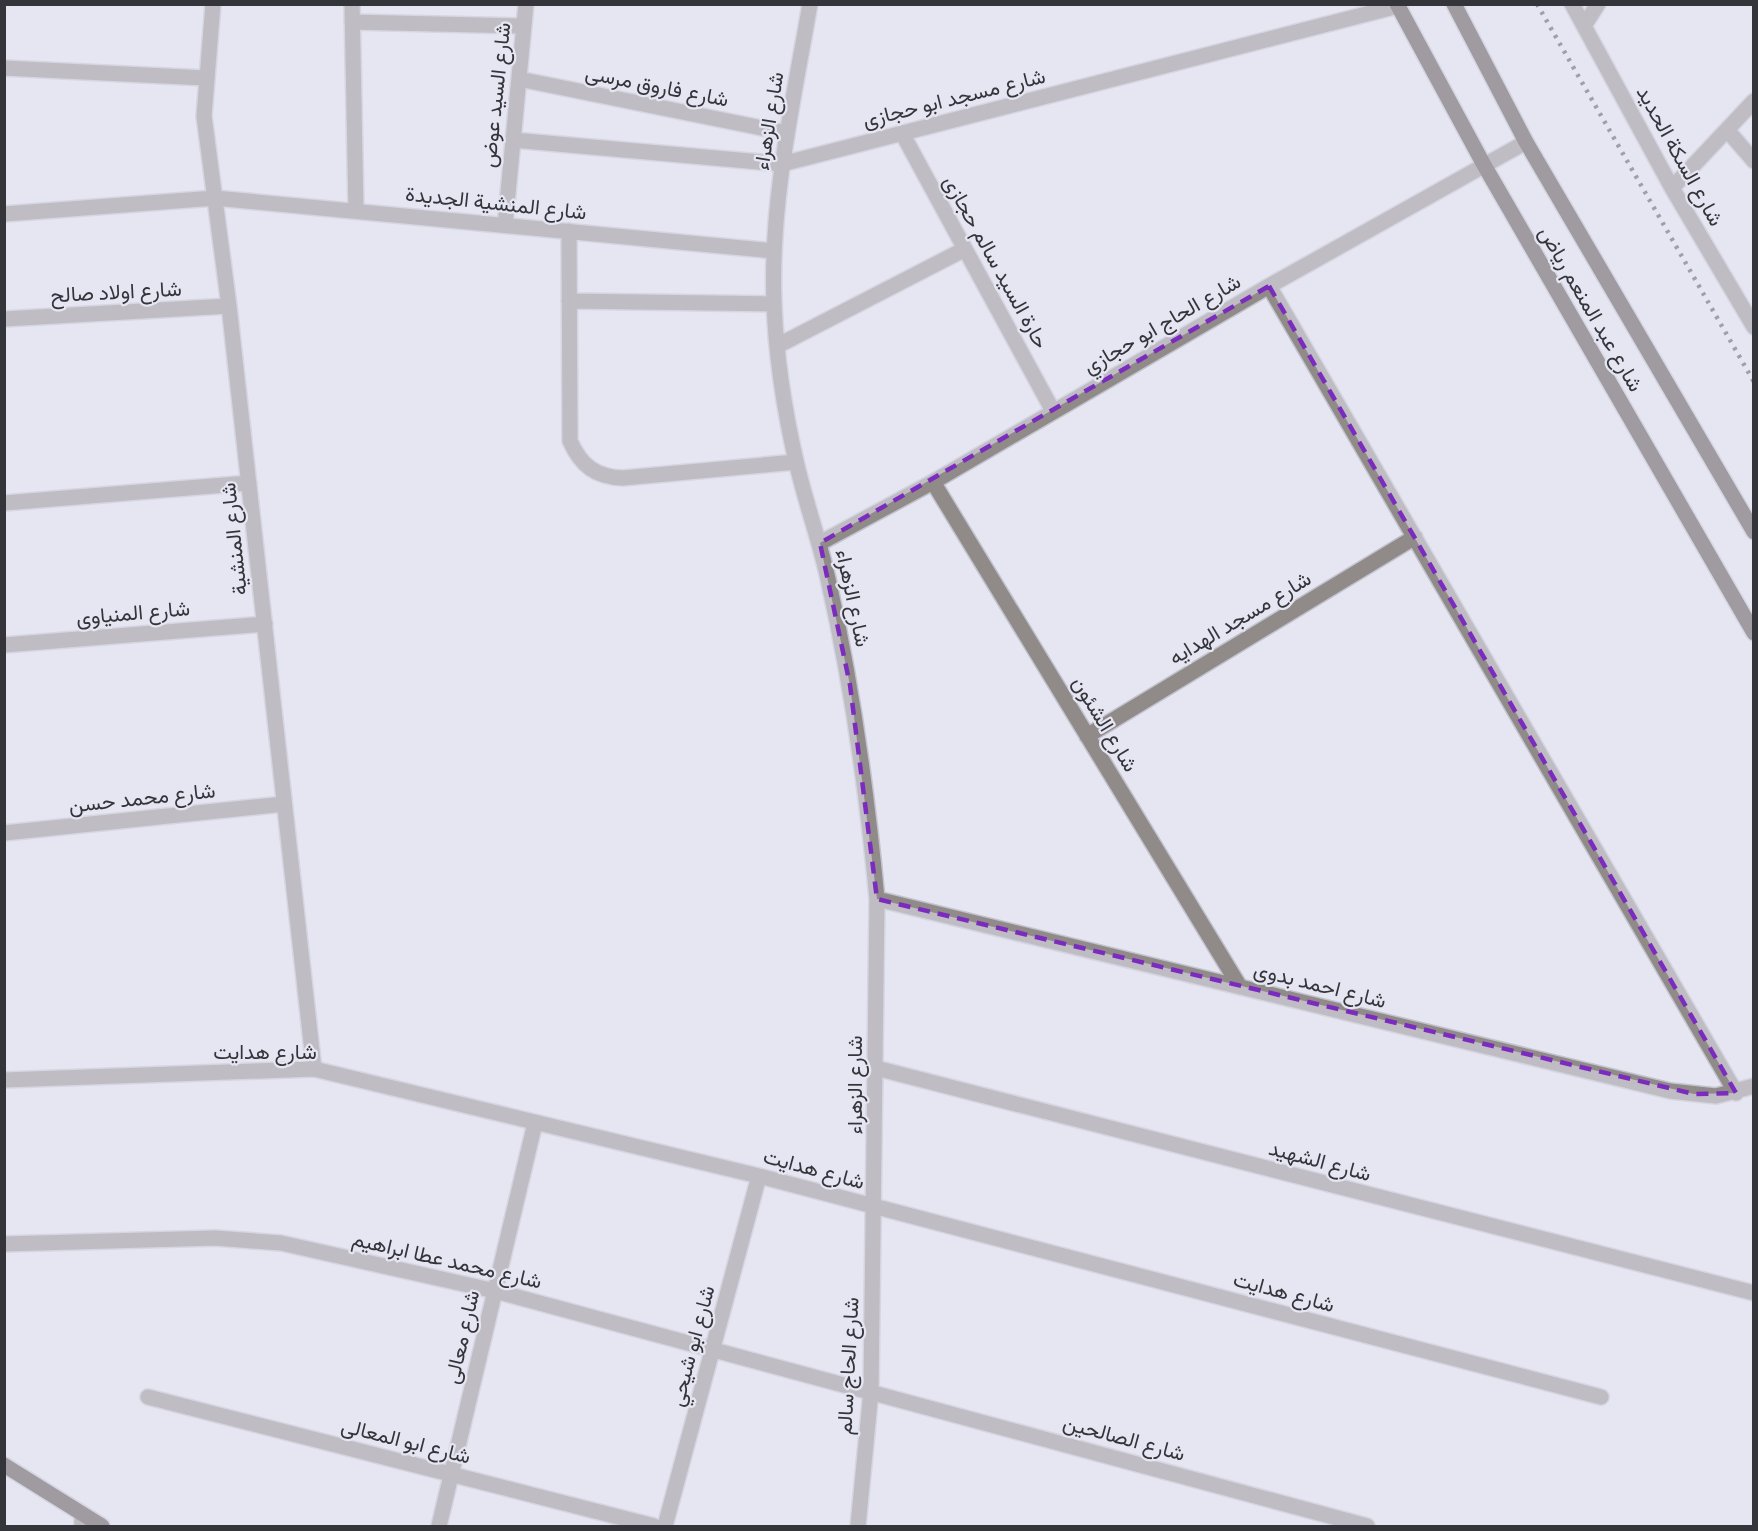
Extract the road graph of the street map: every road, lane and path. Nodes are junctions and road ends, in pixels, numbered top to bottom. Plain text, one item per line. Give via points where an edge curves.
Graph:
1 (213, 4) edge
2 (352, 4) edge
3 (526, 4) edge
4 (810, 4) edge
5 (1454, 4) edge
6 (1572, 4) edge
7 (1598, 4) edge
8 (1397, 5) edge
9 (352, 22) junction
10 (524, 26) junction
11 (1584, 26) junction
12 (4, 68) edge
13 (205, 78) junction
14 (519, 79) junction
15 (1754, 101) edge
16 (1728, 131) junction
17 (787, 133) junction
18 (902, 133) junction
19 (513, 140) junction
20 (1526, 142) junction
21 (1754, 161) edge
22 (782, 164) junction
23 (1484, 165) junction
24 (1672, 188) junction
25 (215, 198) junction
26 (357, 211) junction
27 (4, 214) edge
28 (505, 225) junction
29 (569, 231) junction
30 (965, 249) junction
31 (774, 251) junction
32 (1269, 286) junction
33 (569, 301) junction
34 (774, 304) junction
35 (230, 306) junction
36 (4, 319) edge
37 (1754, 327) edge
38 (777, 346) junction
39 (1053, 411) junction
40 (796, 462) junction
41 (933, 482) junction
42 (249, 483) junction
43 (4, 504) edge
44 (1754, 532) edge
45 (1415, 537) junction
46 (820, 543) junction
47 (265, 624) junction
48 (1754, 633) edge
49 (4, 645) edge
50 (1087, 736) junction
51 (284, 804) junction
52 (4, 833) edge
53 (877, 899) junction
54 (1240, 987) junction
55 (876, 1068) junction
56 (314, 1069) junction
57 (4, 1080) edge
58 (1754, 1086) edge
59 (1736, 1093) junction
60 (535, 1123) junction
61 (759, 1176) junction
62 (875, 1207) junction
63 (4, 1244) edge
64 (495, 1291) junction
65 (1754, 1293) edge
66 (713, 1350) junction
67 (871, 1391) junction
68 (148, 1397) dead end
69 (1601, 1397) dead end
70 (4, 1465) edge
71 (452, 1475) junction
72 (82, 1520) edge
73 (102, 1527) edge
74 (439, 1527) edge
75 (654, 1527) edge
76 (665, 1527) edge
77 (858, 1527) edge
78 (1367, 1527) edge

1 - 13 street, شارع المنشية
2 - 9 street
3 - 10 street, شارع السيد عوض
4 - 17 street, شارع الزهراء
5 - 20 main road, شارع عبد المنعم رياض
6 - 11 street, شارع السكة الحديد
7 - 11 street
8 - 18 street, شارع مسجد ابو حجازى
8 - 23 main road, شارع عبد المنعم رياض
9 - 10 street
9 - 26 street
10 - 14 street, شارع السيد عوض
11 - 24 street, شارع السكة الحديد
12 - 13 street
13 - 25 street, شارع المنشية via 204,116
14 - 17 street, شارع فاروق مرسى
14 - 19 street, شارع السيد عوض
15 - 16 street
16 - 21 street
16 - 24 street
17 - 22 street, شارع الزهراء
18 - 22 street, شارع مسجد ابو حجازى
18 - 30 street, حارة السيد سالم حجازى
19 - 22 street, شارع مسجد ابو حجازى
19 - 28 street, شارع السيد عوض
20 - 23 street, شارع الحاج ابو حجازي
20 - 44 main road, شارع عبد المنعم رياض
22 - 31 street, شارع الزهراء
23 - 32 street, شارع الحاج ابو حجازي
23 - 48 main road, شارع عبد المنعم رياض
24 - 37 street, شارع السكة الحديد
25 - 26 street, شارع المنشية الجديدة
25 - 27 street, شارع المنشية الجديدة
25 - 35 street, شارع المنشية
26 - 28 street, شارع المنشية الجديدة
28 - 29 street, شارع المنشية الجديدة
29 - 31 street, شارع المنشية الجديدة
29 - 33 street
30 - 38 street
30 - 39 street, حارة السيد سالم حجازى
31 - 34 street, شارع الزهراء
32 - 39 street, شارع الحاج ابو حجازي
32 - 45 street
33 - 34 street
33 - 40 street via 570,441 577,458 590,470 606,477 623,478
34 - 38 street, شارع الزهراء
35 - 36 street, شارع اولاد صالح
35 - 42 street, شارع المنشية
38 - 40 street, شارع الزهراء
39 - 41 street, شارع الحاج ابو حجازي
40 - 46 street, شارع الزهراء
41 - 46 street, شارع الحاج ابو حجازي
41 - 50 street, شارع الشئون
42 - 43 street
42 - 47 street, شارع المنشية
45 - 50 street, شارع مسجد الهدايه
45 - 59 street
46 - 53 street, شارع الزهراء via 851,695
47 - 49 street, شارع المنياوى
47 - 51 street, شارع المنشية
50 - 54 street, شارع الشئون
51 - 52 street, شارع محمد حسن
51 - 56 street, شارع المنشية
53 - 54 street, شارع احمد بدوى
53 - 55 street, شارع الزهراء
54 - 59 street, شارع احمد بدوى via 1670,1091 1716,1096
55 - 62 street, شارع الزهراء
55 - 65 street, شارع الشهيد
56 - 57 street, شارع هدايت
56 - 60 street, شارع هدايت
58 - 59 street, شارع احمد بدوى
60 - 61 street, شارع هدايت
60 - 64 street, شارع معالى
61 - 62 street, شارع هدايت
61 - 66 street, شارع ابو شيحي
62 - 67 street, شارع الحاج سالم
62 - 69 street, شارع هدايت
63 - 64 street, شارع محمد عطا ابراهيم via 248,1239
64 - 66 street, شارع محمد عطا ابراهيم
64 - 71 street, شارع معالى
66 - 67 street, شارع محمد عطا ابراهيم
66 - 76 street, شارع ابو شيحي
67 - 77 street, شارع الحاج سالم
67 - 78 street, شارع الصالحين
68 - 71 street, شارع ابو المعالى
70 - 72 main road
71 - 74 street, شارع معالى
71 - 75 street, شارع ابو المعالى
72 - 73 main road

